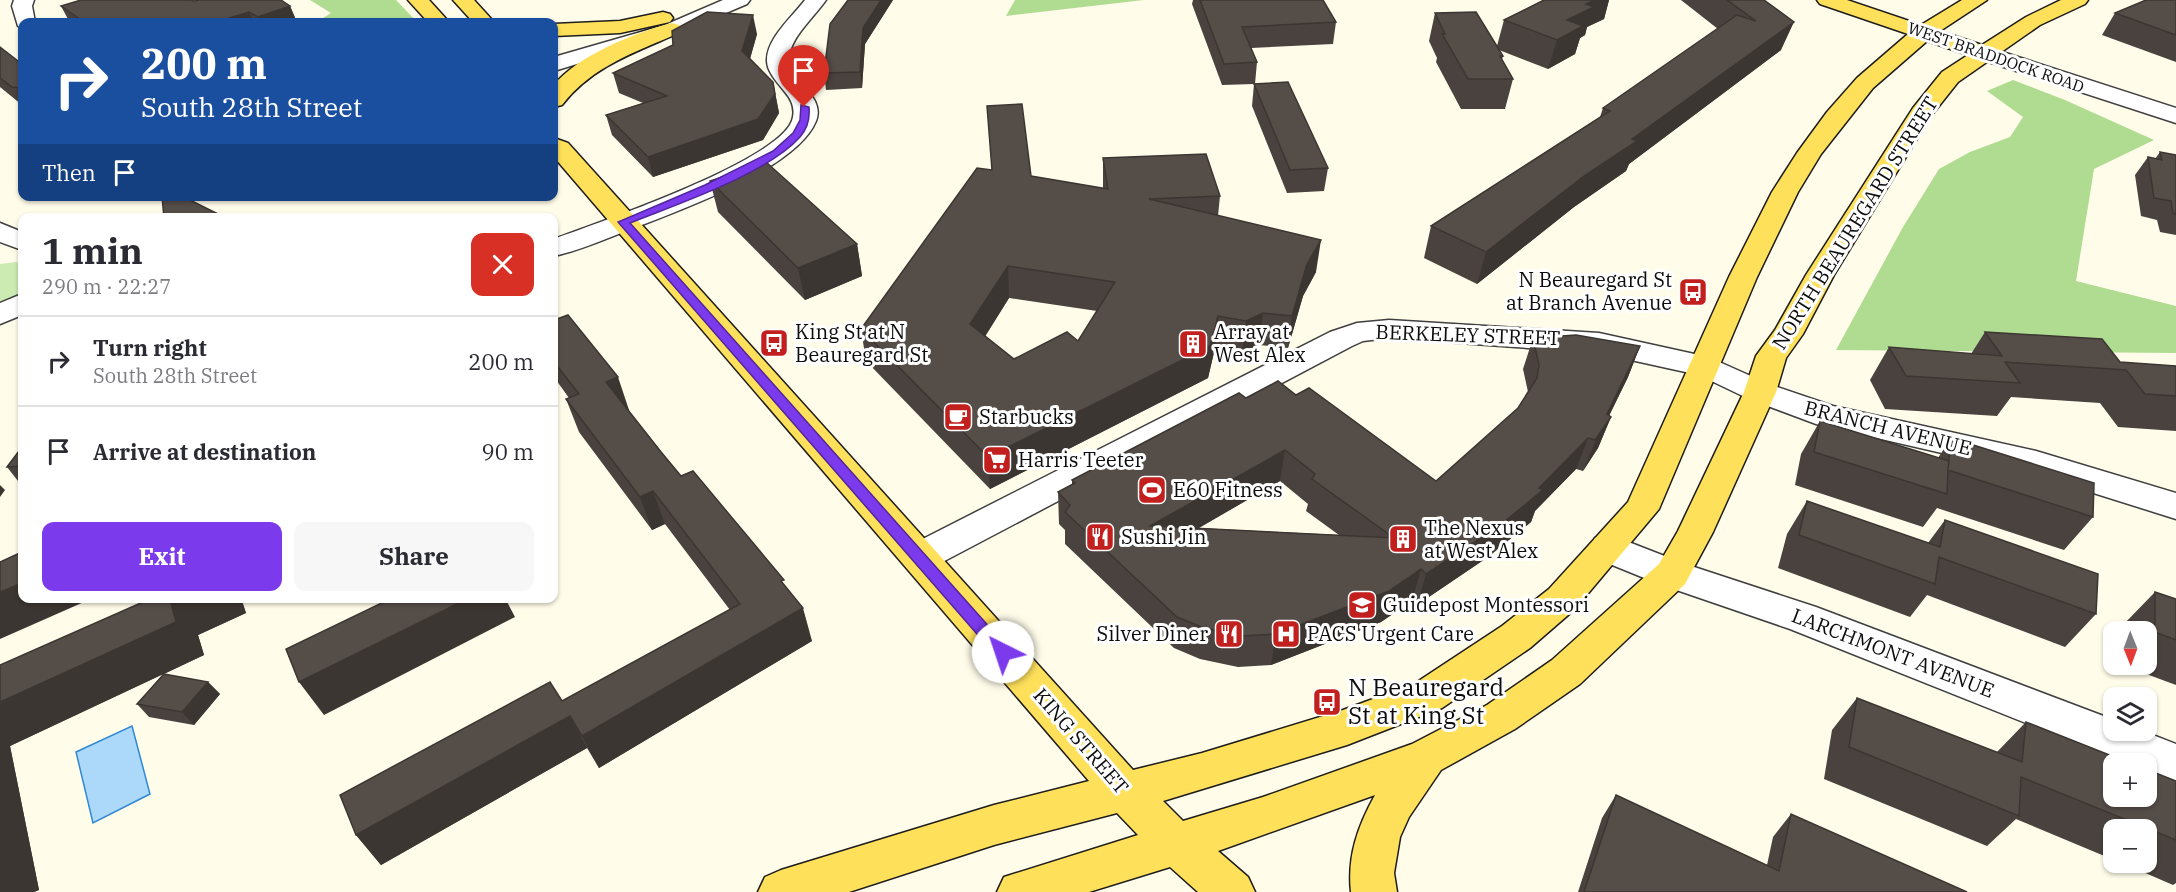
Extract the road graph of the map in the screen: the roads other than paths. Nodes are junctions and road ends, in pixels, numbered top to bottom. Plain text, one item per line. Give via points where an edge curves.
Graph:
1 (24, 0) edge
2 (418, 0) edge
3 (707, 0) edge
4 (740, 0) edge
5 (816, 0) edge
6 (1825, 0) edge
7 (1862, 0) edge
8 (1872, 0) edge
9 (1972, 0) edge
10 (1977, 0) edge
11 (2078, 0) edge
12 (1901, 4) dead end
13 (474, 12) edge
14 (24, 18) edge
15 (435, 18) edge
16 (489, 18) edge
17 (1929, 21) junction
18 (672, 22) junction
19 (558, 30) edge
20 (1989, 49) junction
21 (558, 52) edge
22 (1887, 60) junction
23 (558, 63) edge
24 (558, 95) edge
25 (2173, 111) edge
26 (558, 123) edge
27 (558, 139) edge
28 (558, 149) edge
29 (623, 222) junction
30 (0, 231) edge
31 (18, 240) edge
32 (558, 246) edge
33 (18, 255) edge
34 (0, 258) edge
35 (1708, 367) junction
36 (1760, 392) junction
37 (2176, 507) edge
38 (1608, 548) junction
39 (920, 557) junction
40 (1672, 574) junction
41 (1426, 757) junction
42 (2176, 763) edge
43 (1124, 791) junction
44 (1174, 842) junction
45 (781, 892) edge
46 (1020, 892) edge
47 (1232, 892) edge
48 (1374, 892) edge

1 - 14 street
2 - 15 main road
3 - 18 street
4 - 18 street
5 - 29 street via 780,49 777,59 778,67 804,103 805,120 797,134 776,153 739,173
6 - 17 main road, WEST BRADDOCK ROAD
6 - 22 main road via 1875,27 1890,49
7 - 17 main road, WEST BRADDOCK ROAD
8 - 12 main road
9 - 17 main road
10 - 17 main road
11 - 20 main road, NORTH BEAUREGARD STREET via 2033,21
13 - 16 main road
17 - 20 main road, WEST BRADDOCK ROAD
17 - 22 main road
18 - 19 main road
18 - 21 street
18 - 23 street
18 - 24 main road via 588,65
20 - 25 street, WEST BRADDOCK ROAD
20 - 36 main road, NORTH BEAUREGARD STREET via 1950,77 1921,113 1771,356
22 - 35 main road via 1824,128 1792,182 1756,248 1722,323
26 - 27 main road, KING STREET via 561,128
28 - 29 main road, KING STREET
29 - 32 street
29 - 39 main road, KING STREET
30 - 31 street
33 - 34 street
35 - 36 street, BRANCH AVENUE
35 - 38 main road via 1696,385 1642,509
35 - 39 street, BERKELEY STREET via 1574,340 1389,329 1357,332
36 - 37 street, BRANCH AVENUE via 1827,416 2036,464
36 - 40 main road, NORTH BEAUREGARD STREET
38 - 40 street, LARCHMONT AVENUE
38 - 43 main road via 1562,599 1516,637 1428,696 1315,737
39 - 43 main road, KING STREET
40 - 41 main road, NORTH BEAUREGARD STREET via 1566,672 1501,717
40 - 42 street, LARCHMONT AVENUE via 1803,618
41 - 44 main road, NORTH BEAUREGARD STREET via 1263,817
41 - 48 main road via 1390,805 1376,839 1371,880
43 - 44 main road, KING STREET
43 - 45 main road via 994,825
44 - 46 main road, NORTH BEAUREGARD STREET
44 - 47 main road, KING STREET

